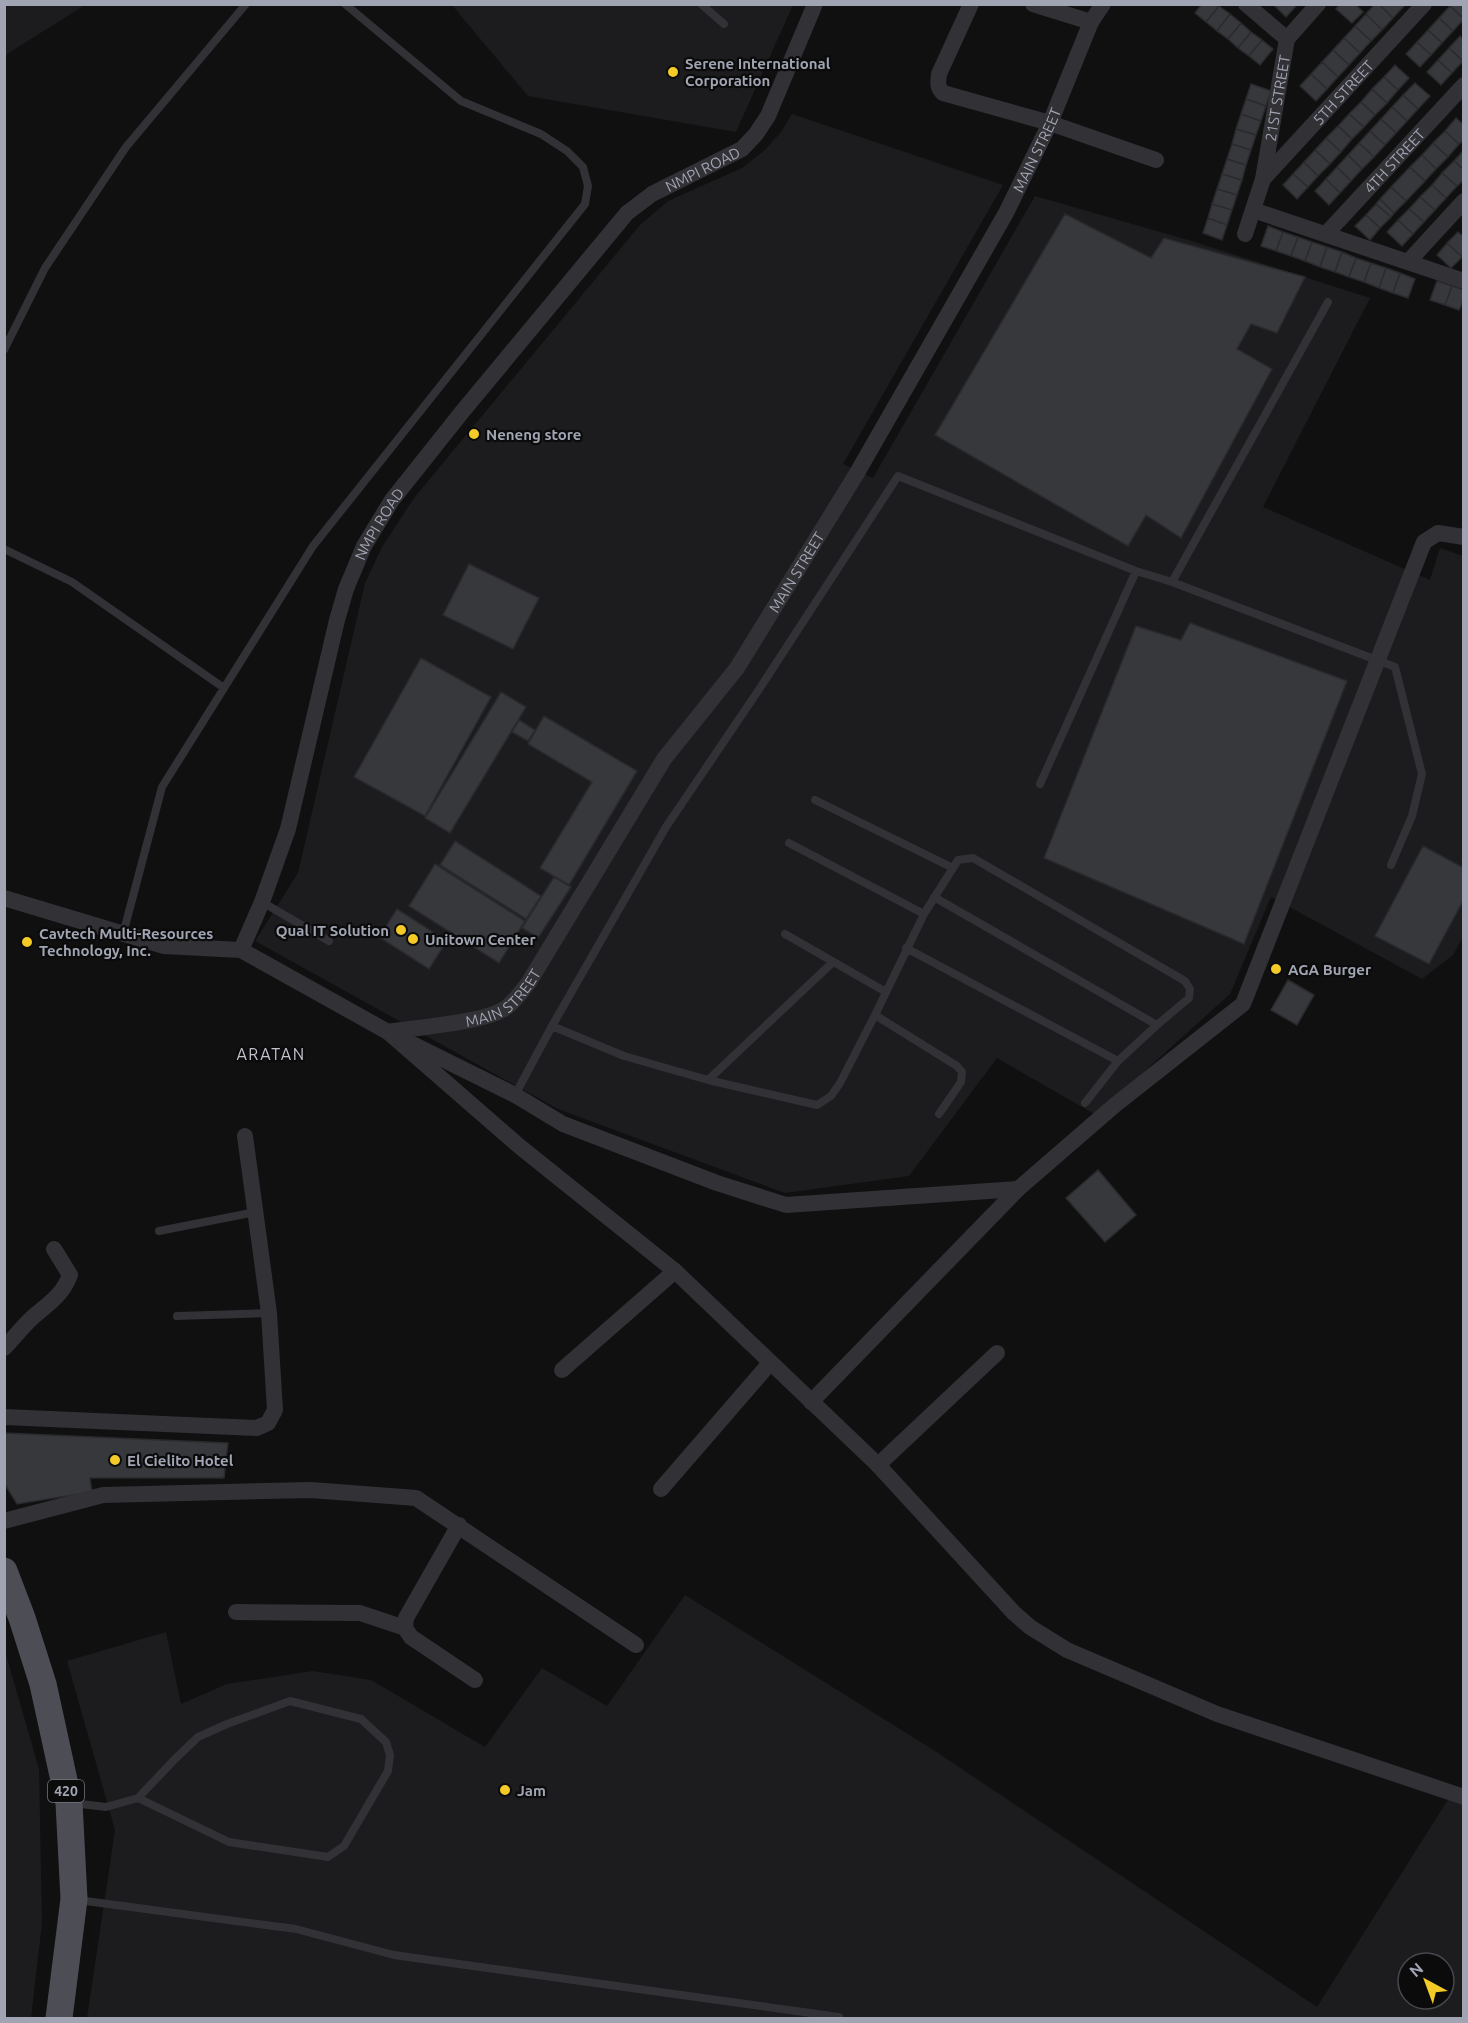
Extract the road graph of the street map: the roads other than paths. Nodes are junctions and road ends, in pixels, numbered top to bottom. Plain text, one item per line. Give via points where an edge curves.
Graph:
1 (246, 4) edge
2 (345, 4) edge
3 (700, 4) edge
4 (815, 4) edge
5 (971, 4) edge
6 (1033, 4) edge
7 (1103, 4) edge
8 (1246, 4) edge
9 (1318, 4) edge
10 (1424, 4) edge
11 (1091, 22) junction
12 (724, 24) dead end
13 (1287, 39) junction
14 (1464, 85) edge
15 (1050, 123) junction
16 (1156, 160) dead end
17 (1263, 179) junction
18 (1464, 201) edge
19 (1253, 210) junction
20 (1245, 234) dead end
21 (1326, 234) junction
22 (1408, 262) junction
23 (1464, 281) edge
24 (1328, 302) dead end
25 (4, 350) edge
26 (1464, 537) edge
27 (4, 549) edge
28 (1136, 571) junction
29 (1172, 582) junction
30 (1377, 662) junction
31 (224, 688) junction
32 (1041, 784) dead end
33 (815, 800) dead end
34 (789, 843) dead end
35 (1391, 865) dead end
36 (953, 868) junction
37 (934, 897) junction
38 (4, 898) edge
39 (262, 902) junction
40 (924, 914) junction
41 (123, 934) junction
42 (785, 934) dead end
43 (329, 941) dead end
44 (906, 948) junction
45 (241, 950) junction
46 (833, 962) junction
47 (886, 992) junction
48 (875, 1016) junction
49 (1157, 1025) junction
50 (552, 1026) junction
51 (388, 1032) junction
52 (1118, 1060) junction
53 (708, 1080) junction
54 (515, 1095) junction
55 (1085, 1103) dead end
56 (939, 1114) dead end
57 (245, 1136) dead end
58 (1018, 1189) junction
59 (256, 1212) junction
60 (159, 1231) dead end
61 (54, 1249) dead end
62 (675, 1271) junction
63 (269, 1312) junction
64 (177, 1316) dead end
65 (4, 1348) edge
66 (997, 1353) dead end
67 (770, 1363) junction
68 (562, 1370) dead end
69 (811, 1402) junction
70 (4, 1417) edge
71 (878, 1464) junction
72 (661, 1489) dead end
73 (4, 1521) edge
74 (459, 1525) junction
75 (4, 1571) edge
76 (236, 1612) dead end
77 (405, 1628) junction
78 (636, 1645) dead end
79 (475, 1680) dead end
80 (1464, 1797) edge
81 (138, 1798) junction
82 (69, 1803) junction
83 (74, 1899) junction
84 (839, 2017) edge
85 (59, 2019) edge

1 - 25 lane via 126,147 45,268
2 - 31 lane via 461,100 542,134 567,151 584,167 588,186 585,204 313,546
3 - 12 lane
4 - 39 street, NMPI ROAD via 768,116 756,134 742,149 652,194 627,213 462,412 377,523 346,589 288,829
5 - 15 street via 939,74 939,89 949,96
6 - 11 street
7 - 11 street, MAIN STREET
8 - 13 street, 21ST STREET
9 - 13 street
10 - 17 street, 5TH STREET
11 - 15 street, MAIN STREET
13 - 17 street, 21ST STREET
14 - 21 street, 4TH STREET
15 - 16 street
15 - 51 street, MAIN STREET via 1006,213 857,473 737,668 664,759 519,996 490,1016
17 - 19 street, 21ST STREET
18 - 22 street
19 - 20 street, 21ST STREET
19 - 21 street
21 - 22 street
22 - 23 street
24 - 29 lane
26 - 30 street via 1438,533 1424,542
27 - 31 lane via 72,582
28 - 29 lane
28 - 32 lane
28 - 50 lane via 898,476 666,827
29 - 30 lane
30 - 35 lane via 1395,668 1422,774 1412,816
30 - 58 street via 1243,1004
31 - 41 lane via 162,787
33 - 36 lane
34 - 40 lane
36 - 37 lane
36 - 49 lane via 958,860 973,858 1185,981 1190,989 1189,998
37 - 40 lane
37 - 49 lane
38 - 41 street
39 - 43 lane
39 - 45 street, NMPI ROAD
40 - 44 lane
41 - 45 street via 164,946
42 - 46 lane
44 - 47 lane
44 - 52 lane
45 - 51 street
46 - 47 lane
46 - 53 lane
47 - 48 lane
48 - 53 lane via 840,1083 817,1106
48 - 56 lane via 962,1072 961,1082
49 - 52 lane
50 - 53 lane via 624,1056
50 - 54 lane
51 - 54 street
51 - 62 street via 528,1153
52 - 55 lane
54 - 58 street via 563,1124 717,1184 786,1205
57 - 59 street
58 - 69 street
59 - 60 lane
59 - 63 street
61 - 65 street via 70,1275 65,1287
62 - 67 street
62 - 68 street
63 - 64 lane
63 - 70 street via 275,1410 268,1423 257,1428
66 - 71 street
67 - 69 street
67 - 72 street
69 - 71 street
71 - 80 street via 1014,1613 1067,1650 1217,1714
73 - 74 street via 103,1495 311,1490 416,1498
74 - 77 street via 406,1618
74 - 78 street
75 - 82 main road, 420 via 43,1684
76 - 77 street via 360,1613
77 - 79 street via 411,1637
81 - 81 lane via 198,1737 290,1701 361,1719 386,1742 390,1755 388,1770 344,1846 328,1857 229,1842
81 - 82 lane via 106,1807
82 - 83 main road, 420
83 - 84 lane via 296,1929 394,1954
83 - 85 main road, 420

